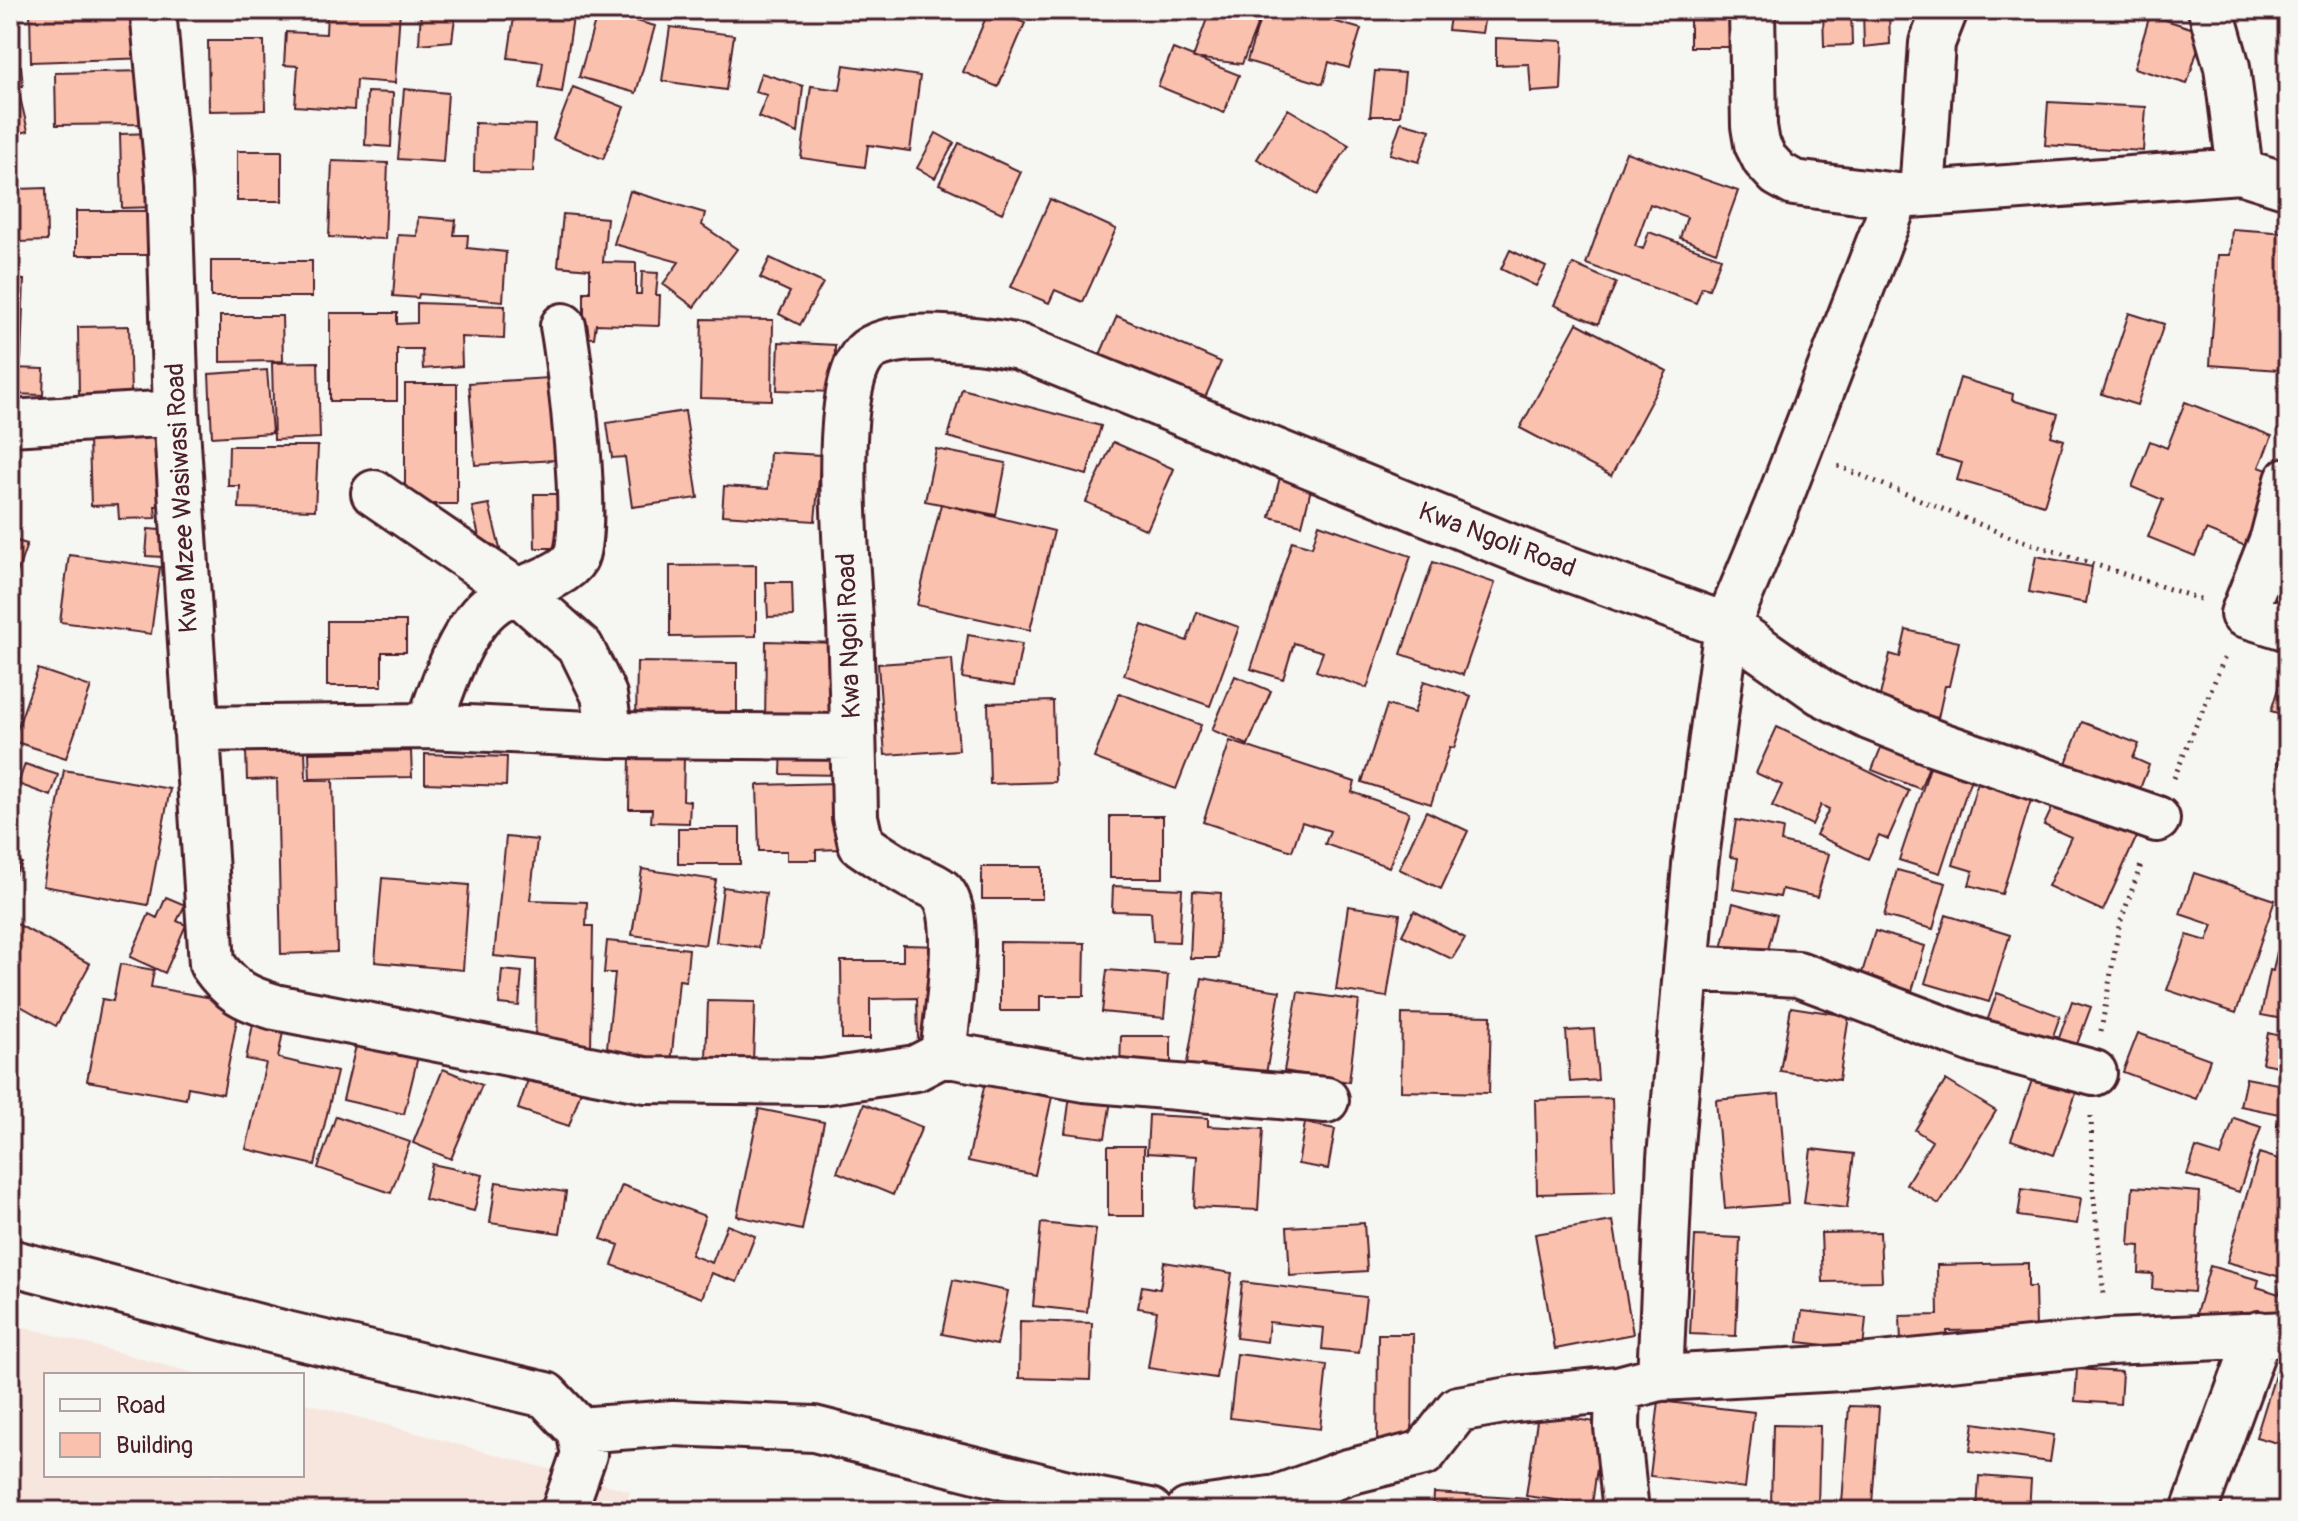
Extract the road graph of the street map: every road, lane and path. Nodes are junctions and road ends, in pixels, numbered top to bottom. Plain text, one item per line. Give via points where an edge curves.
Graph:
1 (153, 10) edge
2 (1752, 10) edge
3 (1945, 10) edge
4 (2211, 10) edge
5 (2240, 171) junction
6 (2288, 186) edge
7 (1909, 195) junction
8 (563, 326) dead end
9 (176, 413) junction
10 (10, 423) edge
11 (2288, 480) edge
12 (374, 493) dead end
13 (517, 591) junction
14 (1727, 626) junction
15 (2288, 628) edge
16 (429, 726) junction
17 (196, 729) junction
18 (610, 735) junction
19 (853, 737) junction
20 (2157, 819) dead end
21 (1687, 968) junction
22 (943, 1054) junction
23 (2094, 1073) dead end
24 (1326, 1100) dead end
25 (10, 1262) edge
26 (2273, 1334) edge
27 (1660, 1378) junction
28 (1618, 1389) junction
29 (579, 1430) junction
30 (564, 1511) edge
31 (1150, 1511) edge
32 (1188, 1511) edge
33 (1626, 1511) edge
34 (2194, 1511) edge

1 - 9 street, Kwa Mzee Wasiwasi Road via 169,184
2 - 7 street via 1754,126 1765,160 1794,183
3 - 7 street via 1932,43
4 - 5 street via 2227,67
5 - 6 street
5 - 7 street
7 - 14 street
8 - 13 street via 578,449 578,549 567,567
9 - 10 street
9 - 17 street, Kwa Mzee Wasiwasi Road
11 - 15 street via 2273,538 2243,614
12 - 13 street
13 - 16 street via 493,603 473,626
13 - 18 street via 581,648 604,695
14 - 19 street, Kwa Ngoli Road via 1538,558 1019,347 988,340 899,339 866,352 857,366 846,422 842,472
14 - 20 street, Kwa Ngoli Road via 1822,693 1869,717
14 - 21 street via 1704,781
16 - 17 street
16 - 18 street
17 - 22 street, Kwa Mzee Wasiwasi Road via 212,964 246,999 645,1080 822,1082 916,1068
18 - 19 street
19 - 22 street, Kwa Ngoli Road via 861,844 940,890 954,919
21 - 23 street via 1798,974 1976,1041
21 - 27 street via 1670,1158
22 - 24 street via 1085,1079
25 - 29 street via 546,1395
26 - 27 street
26 - 34 street
27 - 28 street
28 - 32 street via 1458,1409 1424,1453 1348,1472 1277,1498
28 - 33 street
29 - 30 street via 584,1454
29 - 31 street via 673,1423 814,1429

